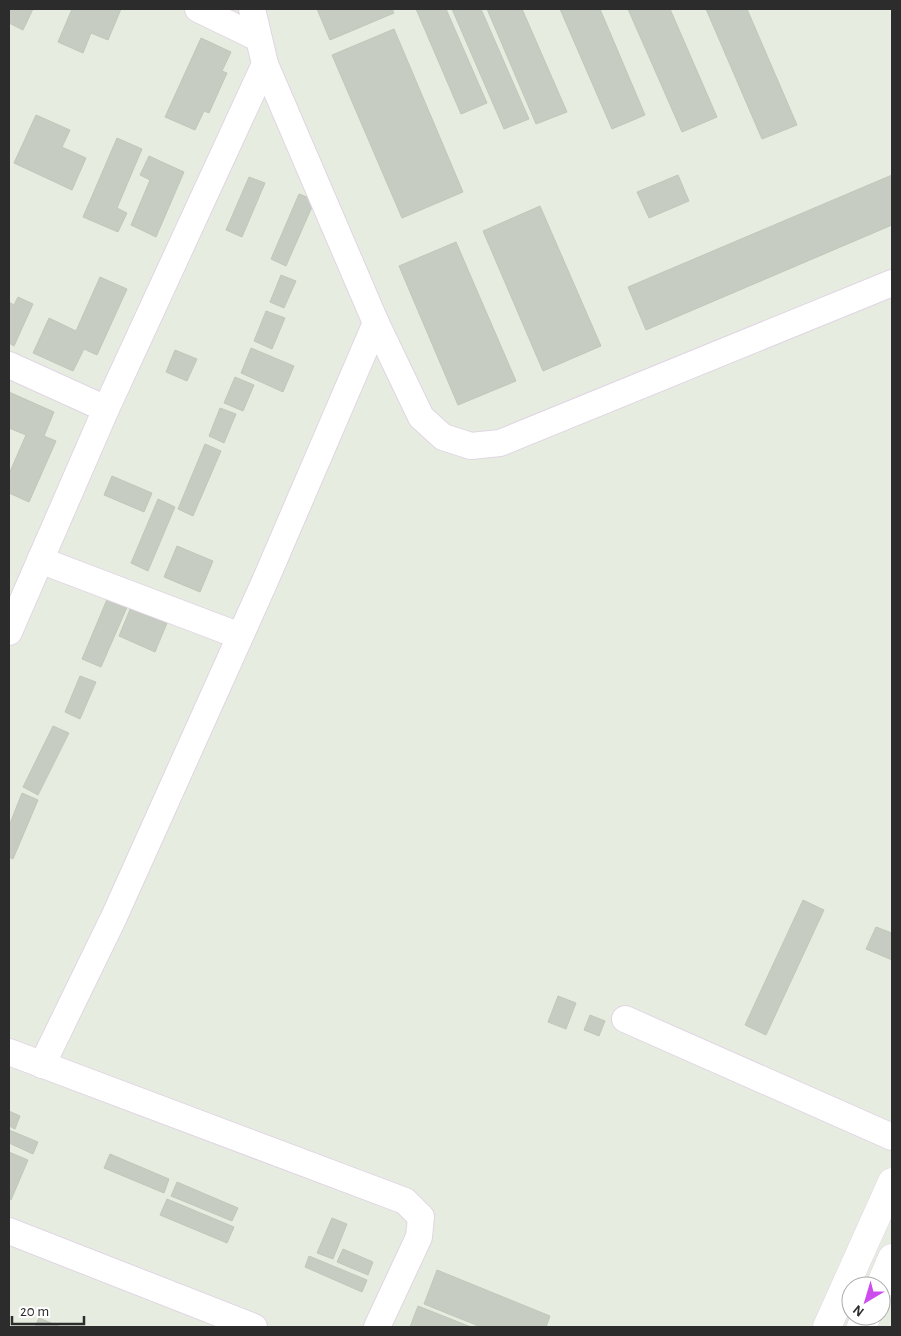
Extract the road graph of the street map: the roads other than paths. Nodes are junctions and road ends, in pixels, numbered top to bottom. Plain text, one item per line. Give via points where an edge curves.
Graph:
1 (198, 9) edge
2 (252, 9) edge
3 (258, 38) junction
4 (265, 64) junction
5 (892, 283) edge
6 (376, 323) junction
7 (9, 365) edge
8 (106, 409) junction
9 (40, 560) junction
10 (9, 632) edge
11 (240, 636) junction
12 (625, 1019) dead end
13 (9, 1052) edge
14 (42, 1065) junction
15 (892, 1137) edge
16 (892, 1182) edge
17 (9, 1231) edge
18 (254, 1327) edge
19 (377, 1327) edge
20 (827, 1327) edge

1 - 3 street
2 - 3 street
3 - 4 street
4 - 6 street
4 - 8 street
5 - 6 street via 500,443 471,446 444,437 421,417
6 - 11 street
7 - 8 street
8 - 9 street
9 - 10 street
9 - 11 street
11 - 14 street via 114,918
12 - 15 street
13 - 14 street
14 - 19 street via 405,1201 421,1217 419,1237
16 - 20 main road
17 - 18 street

